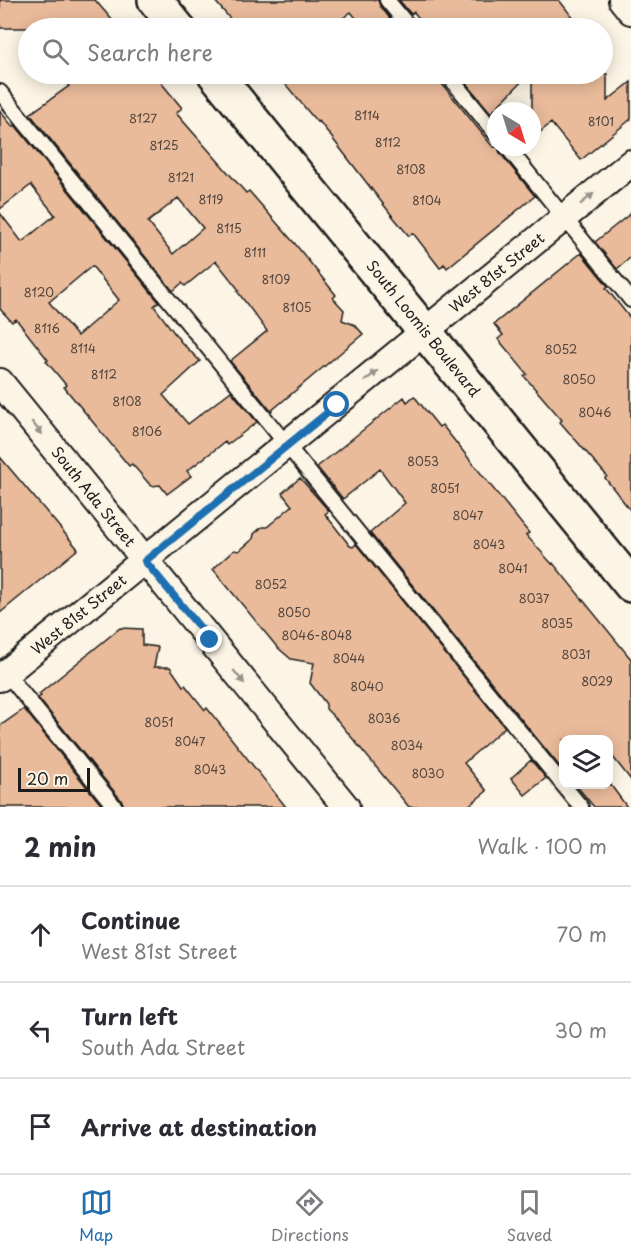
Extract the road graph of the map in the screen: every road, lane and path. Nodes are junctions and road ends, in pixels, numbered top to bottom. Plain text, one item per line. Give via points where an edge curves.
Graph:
1 (155, 0) edge
2 (387, 0) edge
3 (622, 0) edge
4 (631, 11) edge
5 (170, 18) edge
6 (402, 18) edge
7 (223, 84) edge
8 (455, 84) edge
9 (0, 92) edge
10 (487, 123) edge
11 (514, 156) edge
12 (631, 163) edge
13 (564, 218) junction
14 (631, 300) edge
15 (425, 332) junction
16 (0, 382) edge
17 (288, 445) junction
18 (145, 561) junction
19 (631, 585) edge
20 (2, 672) edge
21 (115, 807) edge
22 (346, 807) edge
23 (581, 807) edge

1 - 5 street
2 - 6 lane
3 - 4 street
7 - 15 street, South Loomis Boulevard
8 - 10 lane
9 - 17 lane
11 - 13 lane
13 -> 12 street, West 81st Street
13 - 14 lane
13 - 15 street, West 81st Street
17 -> 15 street, West 81st Street
15 - 19 street, South Loomis Boulevard
16 -> 18 street, South Ada Street
17 - 18 street, West 81st Street
17 - 23 lane
18 - 20 street, West 81st Street
18 -> 22 street, South Ada Street
20 - 21 lane

